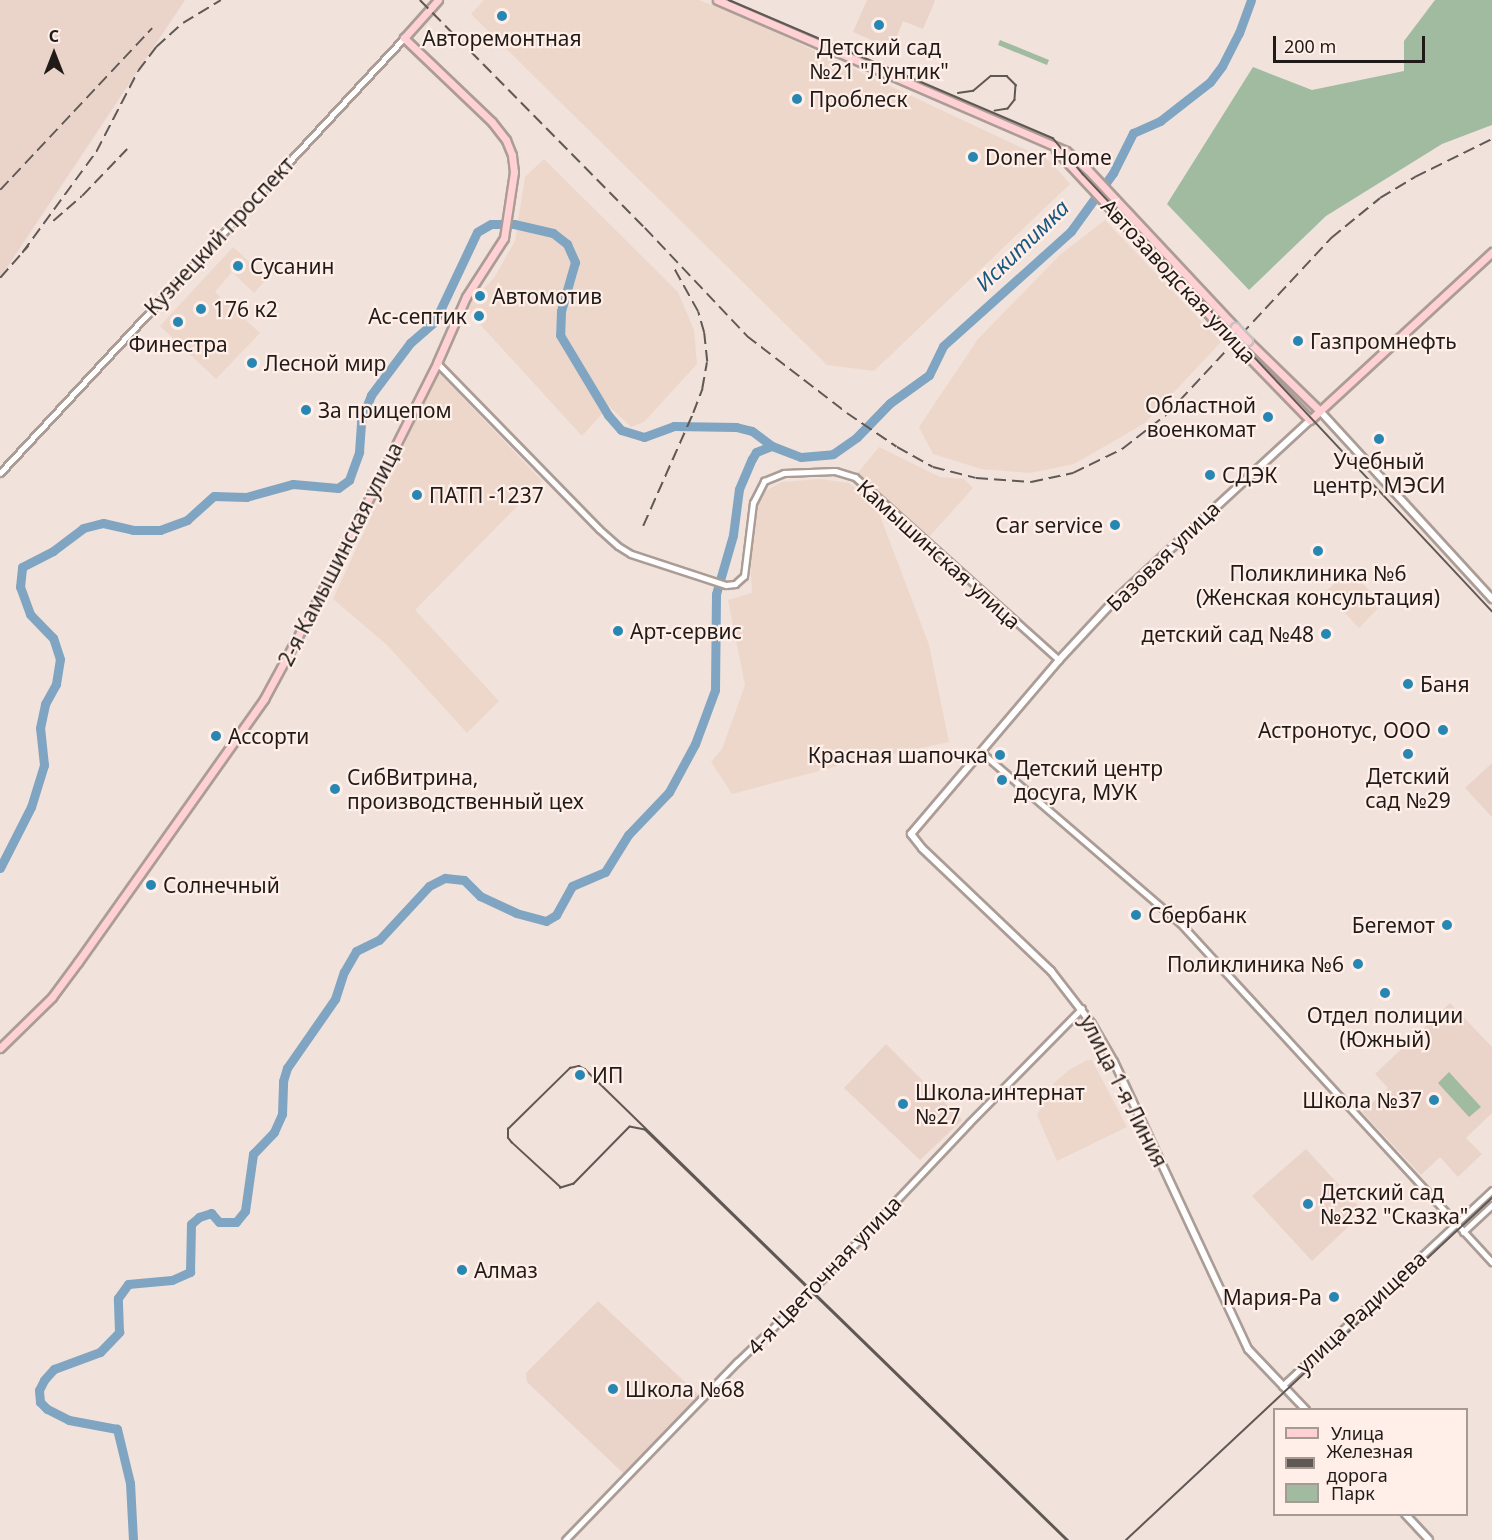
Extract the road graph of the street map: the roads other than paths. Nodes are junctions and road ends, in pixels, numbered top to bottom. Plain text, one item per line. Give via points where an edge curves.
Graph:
1 (438, 0) edge
2 (717, 0) edge
3 (726, 2) edge
4 (404, 38) junction
5 (1047, 143) junction
6 (1492, 252) edge
7 (437, 363) junction
8 (1320, 411) junction
9 (1310, 420) junction
10 (0, 473) edge
11 (1492, 599) edge
12 (1059, 660) junction
13 (981, 752) junction
14 (912, 834) joint
15 (1082, 1008) junction
16 (0, 1048) edge
17 (1492, 1190) edge
18 (1492, 1205) edge
19 (1456, 1224) junction
20 (1463, 1232) junction
21 (1492, 1262) edge
22 (1282, 1386) junction
23 (1304, 1408) edge
24 (1406, 1516) edge
25 (565, 1540) edge
26 (1429, 1540) edge

1 - 4 main road, Кузнецкий проспект
2 - 3 main road, Автозаводская улица
3 - 5 main road, Автозаводская улица
4 - 7 main road, 2-я Камышинская улица via 492,122 506,140 514,172 504,238 466,297
4 - 10 street, Кузнецкий проспект
5 - 8 main road, Автозаводская улица, bridge via 1065,151 1088,170 1248,341
5 - 9 main road, Автозаводская улица, bridge via 1065,157
6 - 8 main road, Базовая улица
7 - 12 street, Камышинская улица via 618,546 631,554 726,585 739,582 744,576 753,503 764,482 783,473 835,471 855,477
7 - 16 main road, 2-я Камышинская улица via 264,699 52,997
8 - 9 main road, Базовая улица
8 - 11 main road
9 - 12 main road, Базовая улица via 1148,569
12 - 13 main road, Базовая улица
13 - 14 main road, Базовая улица
13 - 19 street via 1180,923
14 - 15 main road, улица 1-я Линия via 1051,971
15 - 22 main road, улица 1-я Линия via 1114,1062 1239,1332 1248,1349
15 - 25 street, 4-я Цветочная улица
17 - 19 street, улица Радищева
18 - 20 street
19 - 20 street
19 - 22 street, улица Радищева
20 - 21 street
22 - 23 main road, улица 1-я Линия
24 - 26 main road

